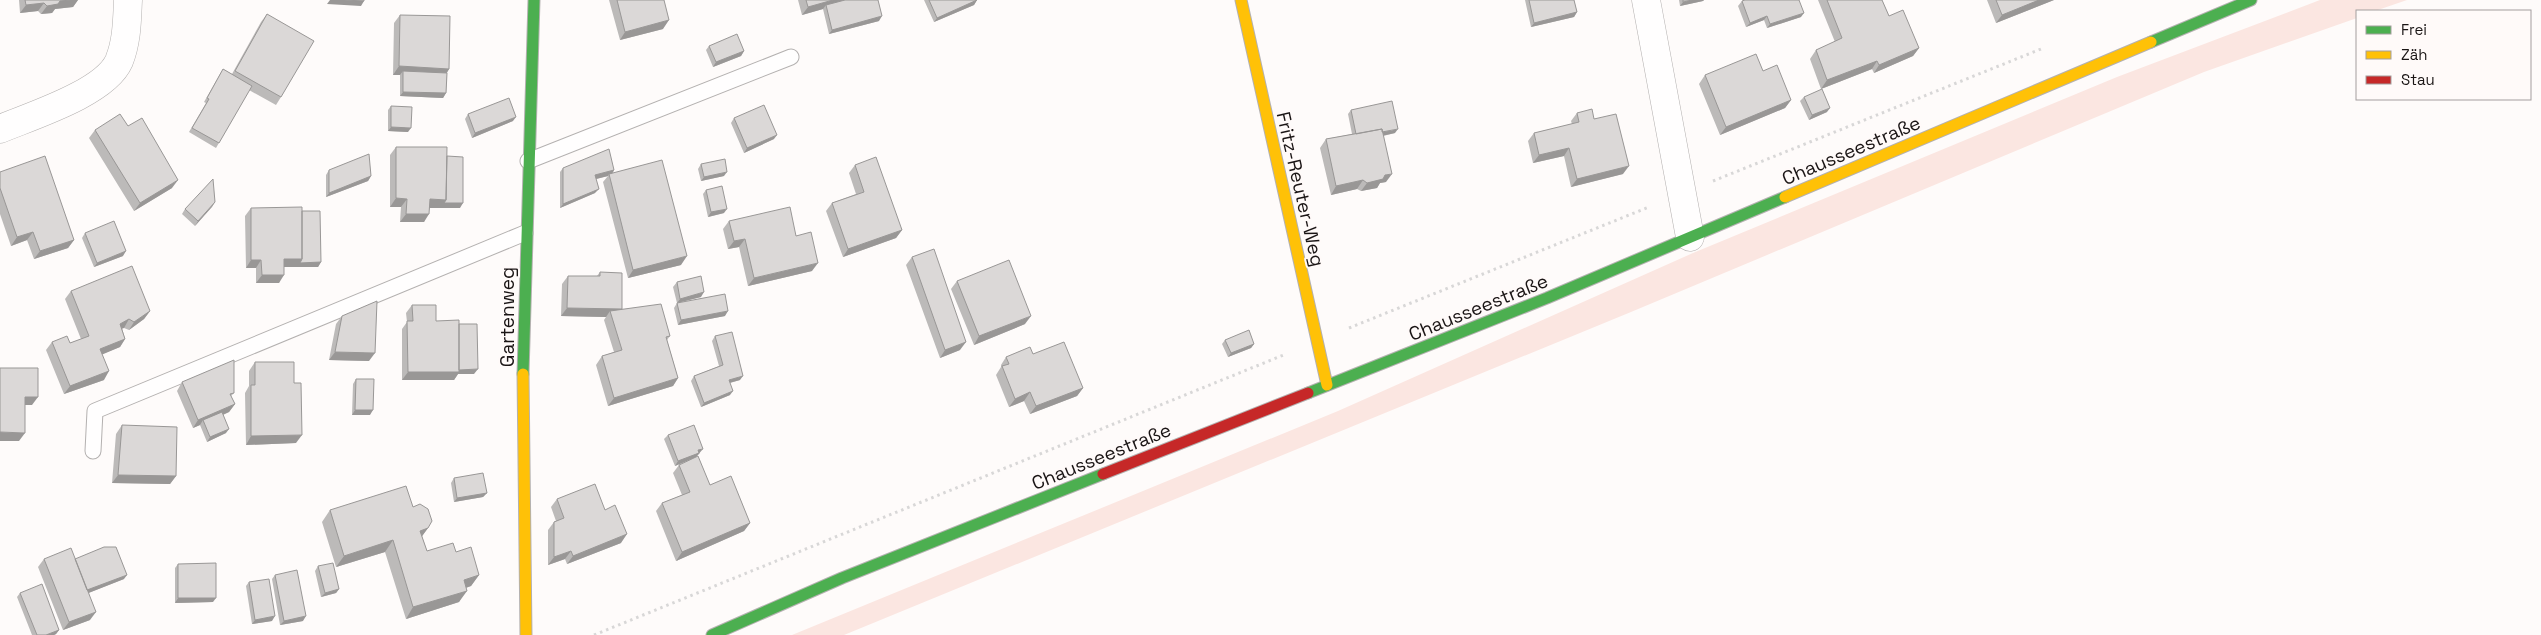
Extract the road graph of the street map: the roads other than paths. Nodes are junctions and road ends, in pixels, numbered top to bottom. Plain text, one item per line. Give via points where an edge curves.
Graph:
1 (128, 0) edge
2 (534, 0) edge
3 (1241, 0) edge
4 (1646, 0) edge
5 (2251, 0) edge
6 (791, 57) dead end
7 (0, 128) edge
8 (528, 161) junction
9 (525, 233) junction
10 (1690, 237) junction
11 (1326, 385) junction
12 (93, 451) dead end
13 (526, 635) edge
14 (712, 635) edge

1 - 7 street via 126,39 118,63 97,84 61,105
2 - 8 main road, Gartenweg
3 - 11 main road, Fritz-Reuter-Weg
4 - 10 street
5 - 10 main road, Chausseestraße
6 - 8 lane
8 - 9 main road, Gartenweg
9 - 12 lane via 95,411
9 - 13 main road, Gartenweg via 522,530
10 - 11 main road, Chausseestraße via 1547,298
11 - 14 main road, Chausseestraße via 842,578

